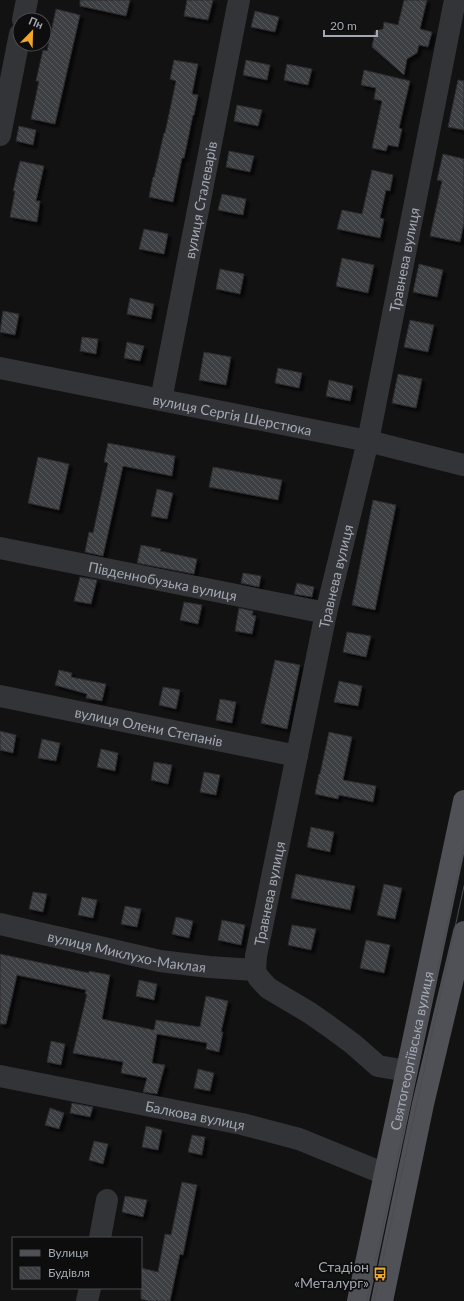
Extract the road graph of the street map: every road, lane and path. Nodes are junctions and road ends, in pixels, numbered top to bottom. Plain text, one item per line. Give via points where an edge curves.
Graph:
1 (27, 0) edge
2 (239, 0) edge
3 (455, 0) edge
4 (25, 12) edge
5 (16, 52) edge
6 (0, 135) edge
7 (0, 368) edge
8 (161, 400) junction
9 (368, 441) junction
10 (464, 465) edge
11 (0, 548) edge
12 (326, 613) junction
13 (0, 696) edge
14 (298, 756) junction
15 (464, 801) edge
16 (459, 852) edge
17 (0, 924) edge
18 (464, 932) edge
19 (256, 970) junction
20 (407, 1071) junction
21 (0, 1076) edge
22 (384, 1174) junction
23 (107, 1200) dead end
24 (100, 1237) edge
25 (90, 1289) edge
26 (87, 1301) edge
27 (358, 1301) edge
28 (382, 1301) edge

1 - 4 street
2 - 8 street, вулиця Сталеварів
3 - 9 street, Травнева вулиця
5 - 6 street
7 - 8 street, вулиця Сергія Шерстюка
8 - 9 street, вулиця Сергія Шерстюка
9 - 10 street, вулиця Сергія Шерстюка
9 - 12 street, Травнева вулиця
11 - 12 street, Південнобузька вулиця
12 - 14 street, Травнева вулиця
13 - 14 street, вулиця Олени Степанів
14 - 19 street, Травнева вулиця via 256,956
15 - 16 main road, Святогеоргіївська вулиця
16 - 20 main road, Святогеоргіївська вулиця
17 - 19 street, вулиця Миклухо-Маклая via 160,961
18 - 28 main road, Святогеоргіївська вулиця
19 - 20 street via 258,977 268,988 354,1044 378,1066
20 - 22 main road, Святогеоргіївська вулиця
21 - 22 street, Балкова вулиця via 242,1124 299,1139
22 - 27 main road, Святогеоргіївська вулиця
23 - 24 street
25 - 26 street

